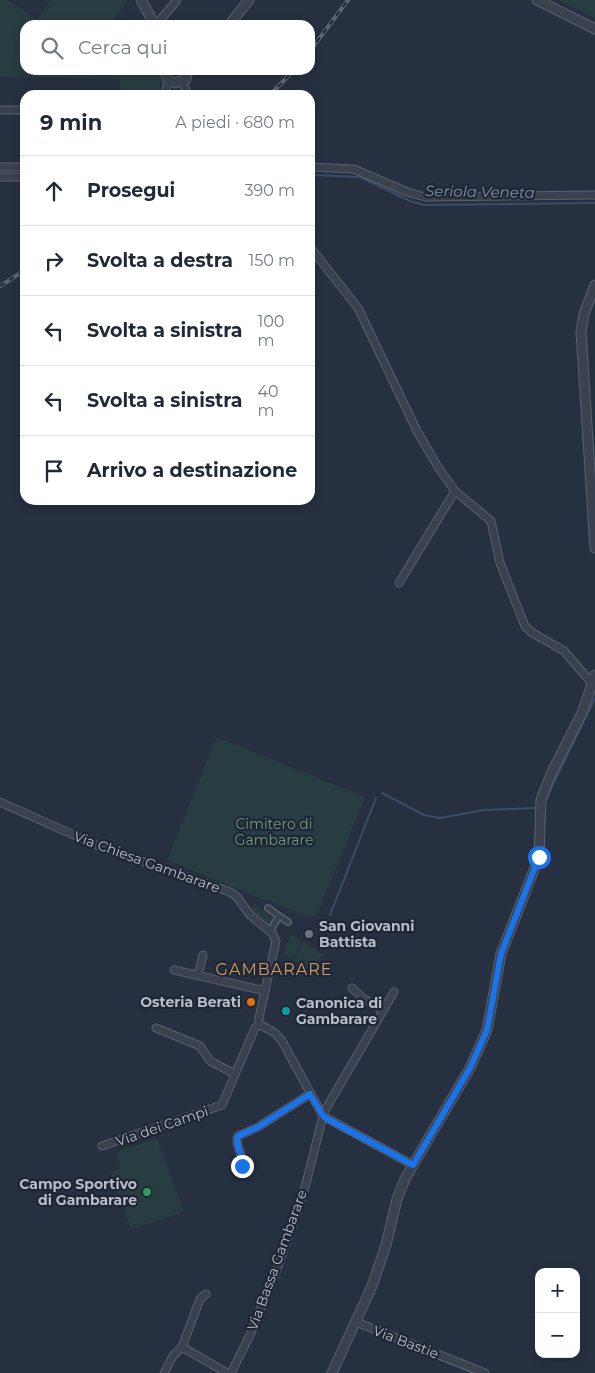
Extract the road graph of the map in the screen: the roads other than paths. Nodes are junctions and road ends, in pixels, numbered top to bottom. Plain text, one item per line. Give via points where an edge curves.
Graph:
1 (141, 0) edge
2 (177, 0) edge
3 (248, 0) edge
4 (537, 0) edge
5 (153, 20) edge
6 (160, 20) edge
7 (233, 20) edge
8 (595, 28) edge
9 (166, 75) edge
10 (188, 75) edge
11 (168, 80) junction
12 (182, 82) junction
13 (166, 90) edge
14 (186, 90) edge
15 (0, 110) edge
16 (20, 110) edge
17 (0, 167) edge
18 (20, 167) edge
19 (315, 167) edge
20 (0, 177) edge
21 (20, 177) edge
22 (595, 196) edge
23 (315, 253) edge
24 (595, 285) edge
25 (455, 490) junction
26 (595, 548) edge
27 (399, 583) dead end
28 (595, 675) edge
29 (594, 686) edge
30 (0, 802) edge
31 (268, 908) dead end
32 (279, 916) junction
33 (288, 922) dead end
34 (270, 931) junction
35 (203, 955) dead end
36 (174, 970) dead end
37 (198, 976) junction
38 (352, 988) dead end
39 (265, 991) junction
40 (394, 992) dead end
41 (383, 1010) junction
42 (259, 1024) junction
43 (156, 1028) dead end
44 (235, 1074) junction
45 (310, 1094) junction
46 (323, 1116) junction
47 (102, 1146) dead end
48 (413, 1165) junction
49 (242, 1166) dead end
50 (206, 1294) dead end
51 (356, 1322) junction
52 (182, 1347) junction
53 (164, 1373) edge
54 (229, 1373) edge
55 (332, 1373) edge
56 (484, 1373) edge

1 - 5 street
2 - 6 street
3 - 7 street
4 - 8 street
9 - 11 street
10 - 12 street
11 - 12 street
11 - 13 street
12 - 14 street
15 - 16 street
17 - 18 street
19 - 22 street via 354,169 425,197
20 - 21 street
23 - 25 street via 358,308 417,431
24 - 26 street via 581,332
25 - 27 street
25 - 29 street via 491,521 500,562 525,626 564,651
28 - 29 street
29 - 48 street via 541,800 539,857 501,954 487,1030 470,1068
30 - 34 street, Via Chiesa Gambarare via 96,845 230,892 250,915
31 - 32 street
32 - 33 street
32 - 34 street
34 - 39 street via 276,941
35 - 37 street
36 - 37 street
37 - 39 street
38 - 41 street
39 - 42 street
40 - 41 street, Via Bassa Gambarare
41 - 46 street, Via Bassa Gambarare
42 - 44 street, Via dei Campi
42 - 45 street via 280,1038
43 - 44 street via 200,1046 210,1061
44 - 47 street, Via dei Campi via 225,1101 218,1108
45 - 46 street
45 - 49 street via 238,1136
46 - 48 street
46 - 54 street, Via Bassa Gambarare via 303,1195 277,1269 250,1335
48 - 51 street via 397,1199 382,1257
50 - 52 street via 200,1299
51 - 55 street
51 - 56 street, Via Bastie
52 - 53 street
52 - 54 street

